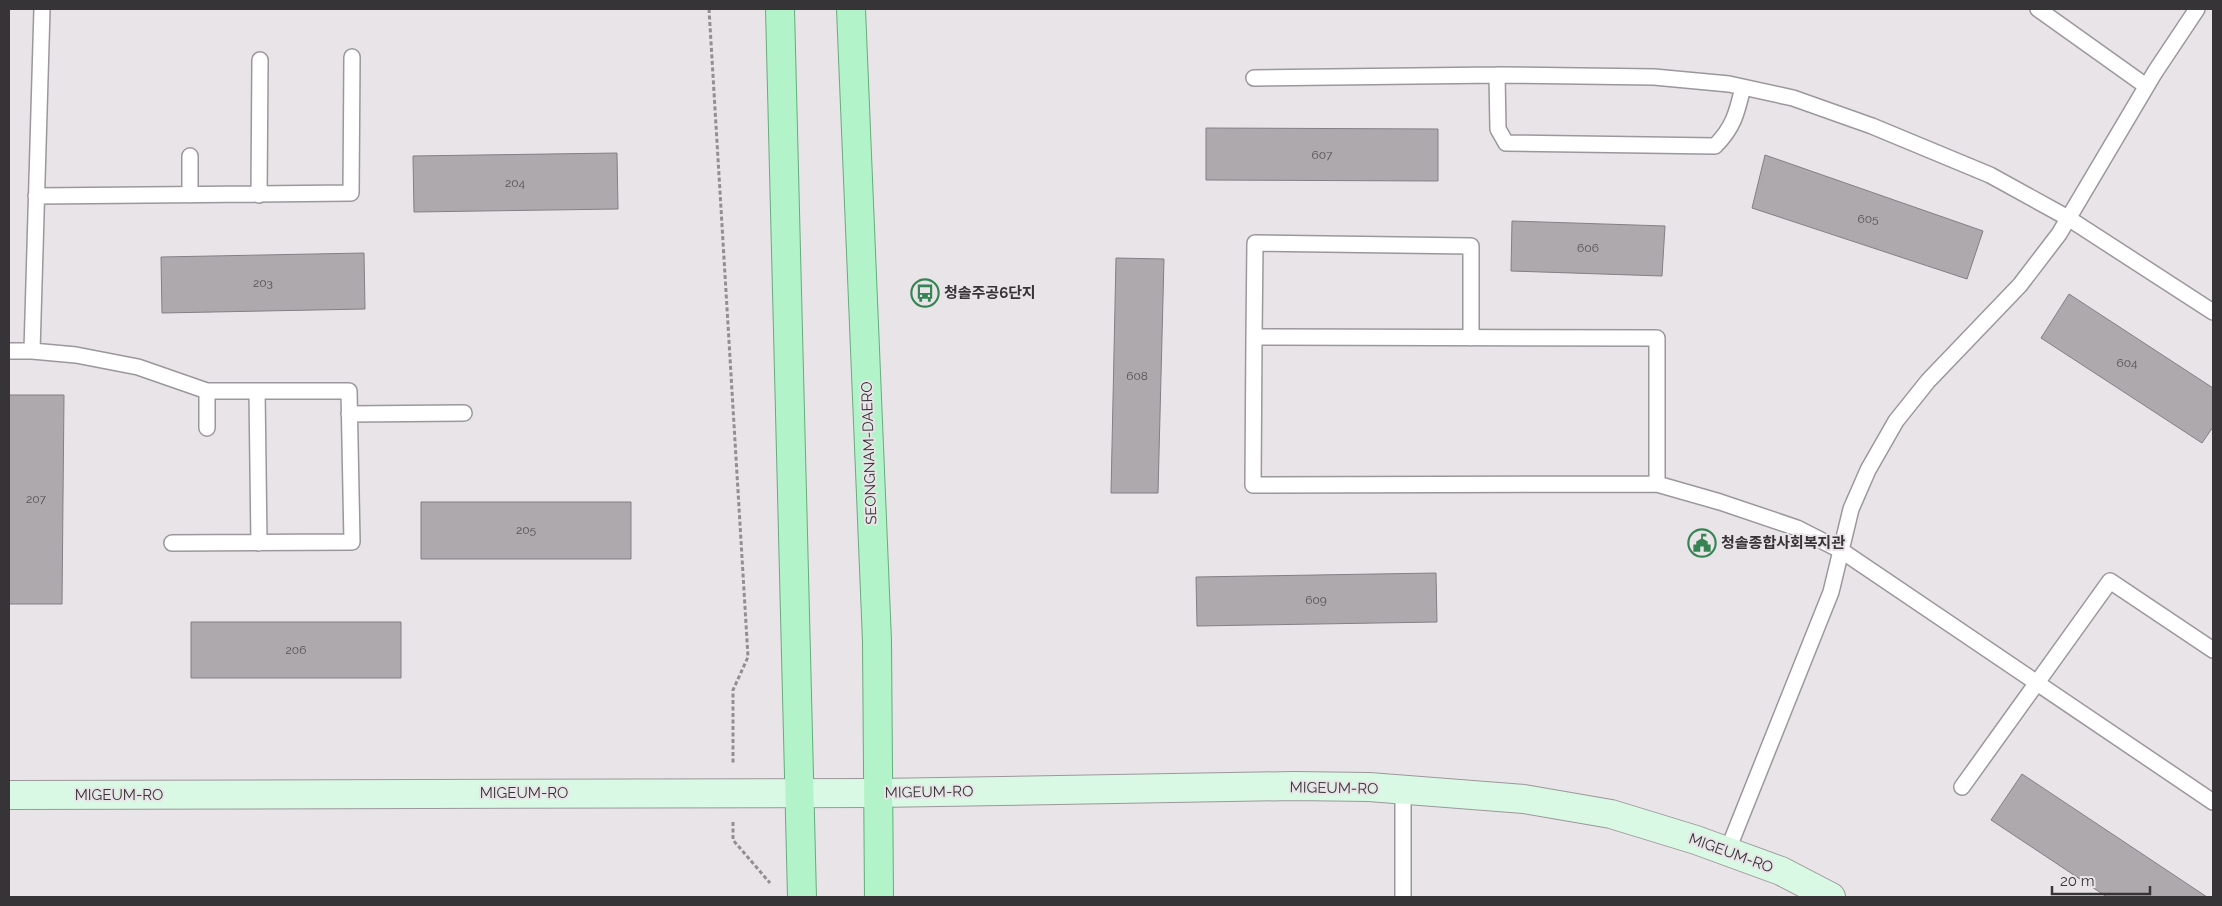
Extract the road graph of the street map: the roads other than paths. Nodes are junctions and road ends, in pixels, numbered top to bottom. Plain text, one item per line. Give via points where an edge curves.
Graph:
1 (42, 9) edge
2 (780, 9) edge
3 (851, 9) edge
4 (2038, 9) edge
5 (2197, 9) edge
6 (352, 57) dead end
7 (260, 60) dead end
8 (1497, 76) junction
9 (1254, 78) dead end
10 (2146, 86) junction
11 (1743, 87) junction
12 (190, 156) dead end
13 (259, 194) junction
14 (190, 195) junction
15 (36, 196) junction
16 (2068, 218) junction
17 (2213, 312) edge
18 (1254, 337) junction
19 (1471, 338) junction
20 (32, 350) junction
21 (9, 351) edge
22 (206, 391) junction
23 (257, 391) junction
24 (464, 413) dead end
25 (349, 414) junction
26 (206, 428) dead end
27 (1656, 484) junction
28 (259, 543) junction
29 (172, 544) dead end
30 (1842, 550) junction
31 (2213, 650) edge
32 (2037, 683) junction
33 (1962, 788) dead end
34 (1403, 790) junction
35 (799, 792) junction
36 (877, 793) junction
37 (9, 795) edge
38 (2213, 802) edge
39 (1727, 852) junction
40 (802, 897) edge
41 (879, 897) edge
42 (1403, 897) edge
43 (1831, 897) edge

1 - 15 lane
2 - 35 main road
3 - 36 main road, SEONGNAM-DAERO via 877,641
4 - 10 lane
5 - 10 lane
6 - 13 lane via 351,194
7 - 13 lane
8 - 9 lane
8 - 11 lane via 1654,77
8 - 11 lane via 1498,129 1506,143 1715,146 1727,134 1737,115
10 - 16 lane
11 - 16 lane via 1793,98 1872,126 1990,175
12 - 14 lane
13 - 14 lane
14 - 15 lane
15 - 20 lane
16 - 17 lane
16 - 30 lane via 2020,285 1928,382 1896,421 1868,470 1851,509
18 - 19 lane
18 - 19 lane via 1255,244 1265,244 1471,246
18 - 27 lane via 1253,485
19 - 27 lane via 1656,338
20 - 21 lane
20 - 22 lane via 138,367
22 - 23 lane
22 - 26 lane
23 - 25 lane via 349,391
23 - 28 lane
24 - 25 lane
25 - 28 lane via 352,542
27 - 30 lane via 1797,528
28 - 29 lane
30 - 32 lane
30 - 39 lane via 1830,592
31 - 32 lane via 2110,581
32 - 33 lane
32 - 38 lane
34 - 36 main road, MIGEUM-RO via 1293,786
34 - 39 main road, MIGEUM-RO via 1524,799 1611,814
34 - 42 lane
35 - 36 main road, MIGEUM-RO
35 - 37 main road, MIGEUM-RO
35 - 40 main road
36 - 41 main road, SEONGNAM-DAERO
39 - 43 main road, MIGEUM-RO via 1781,871

